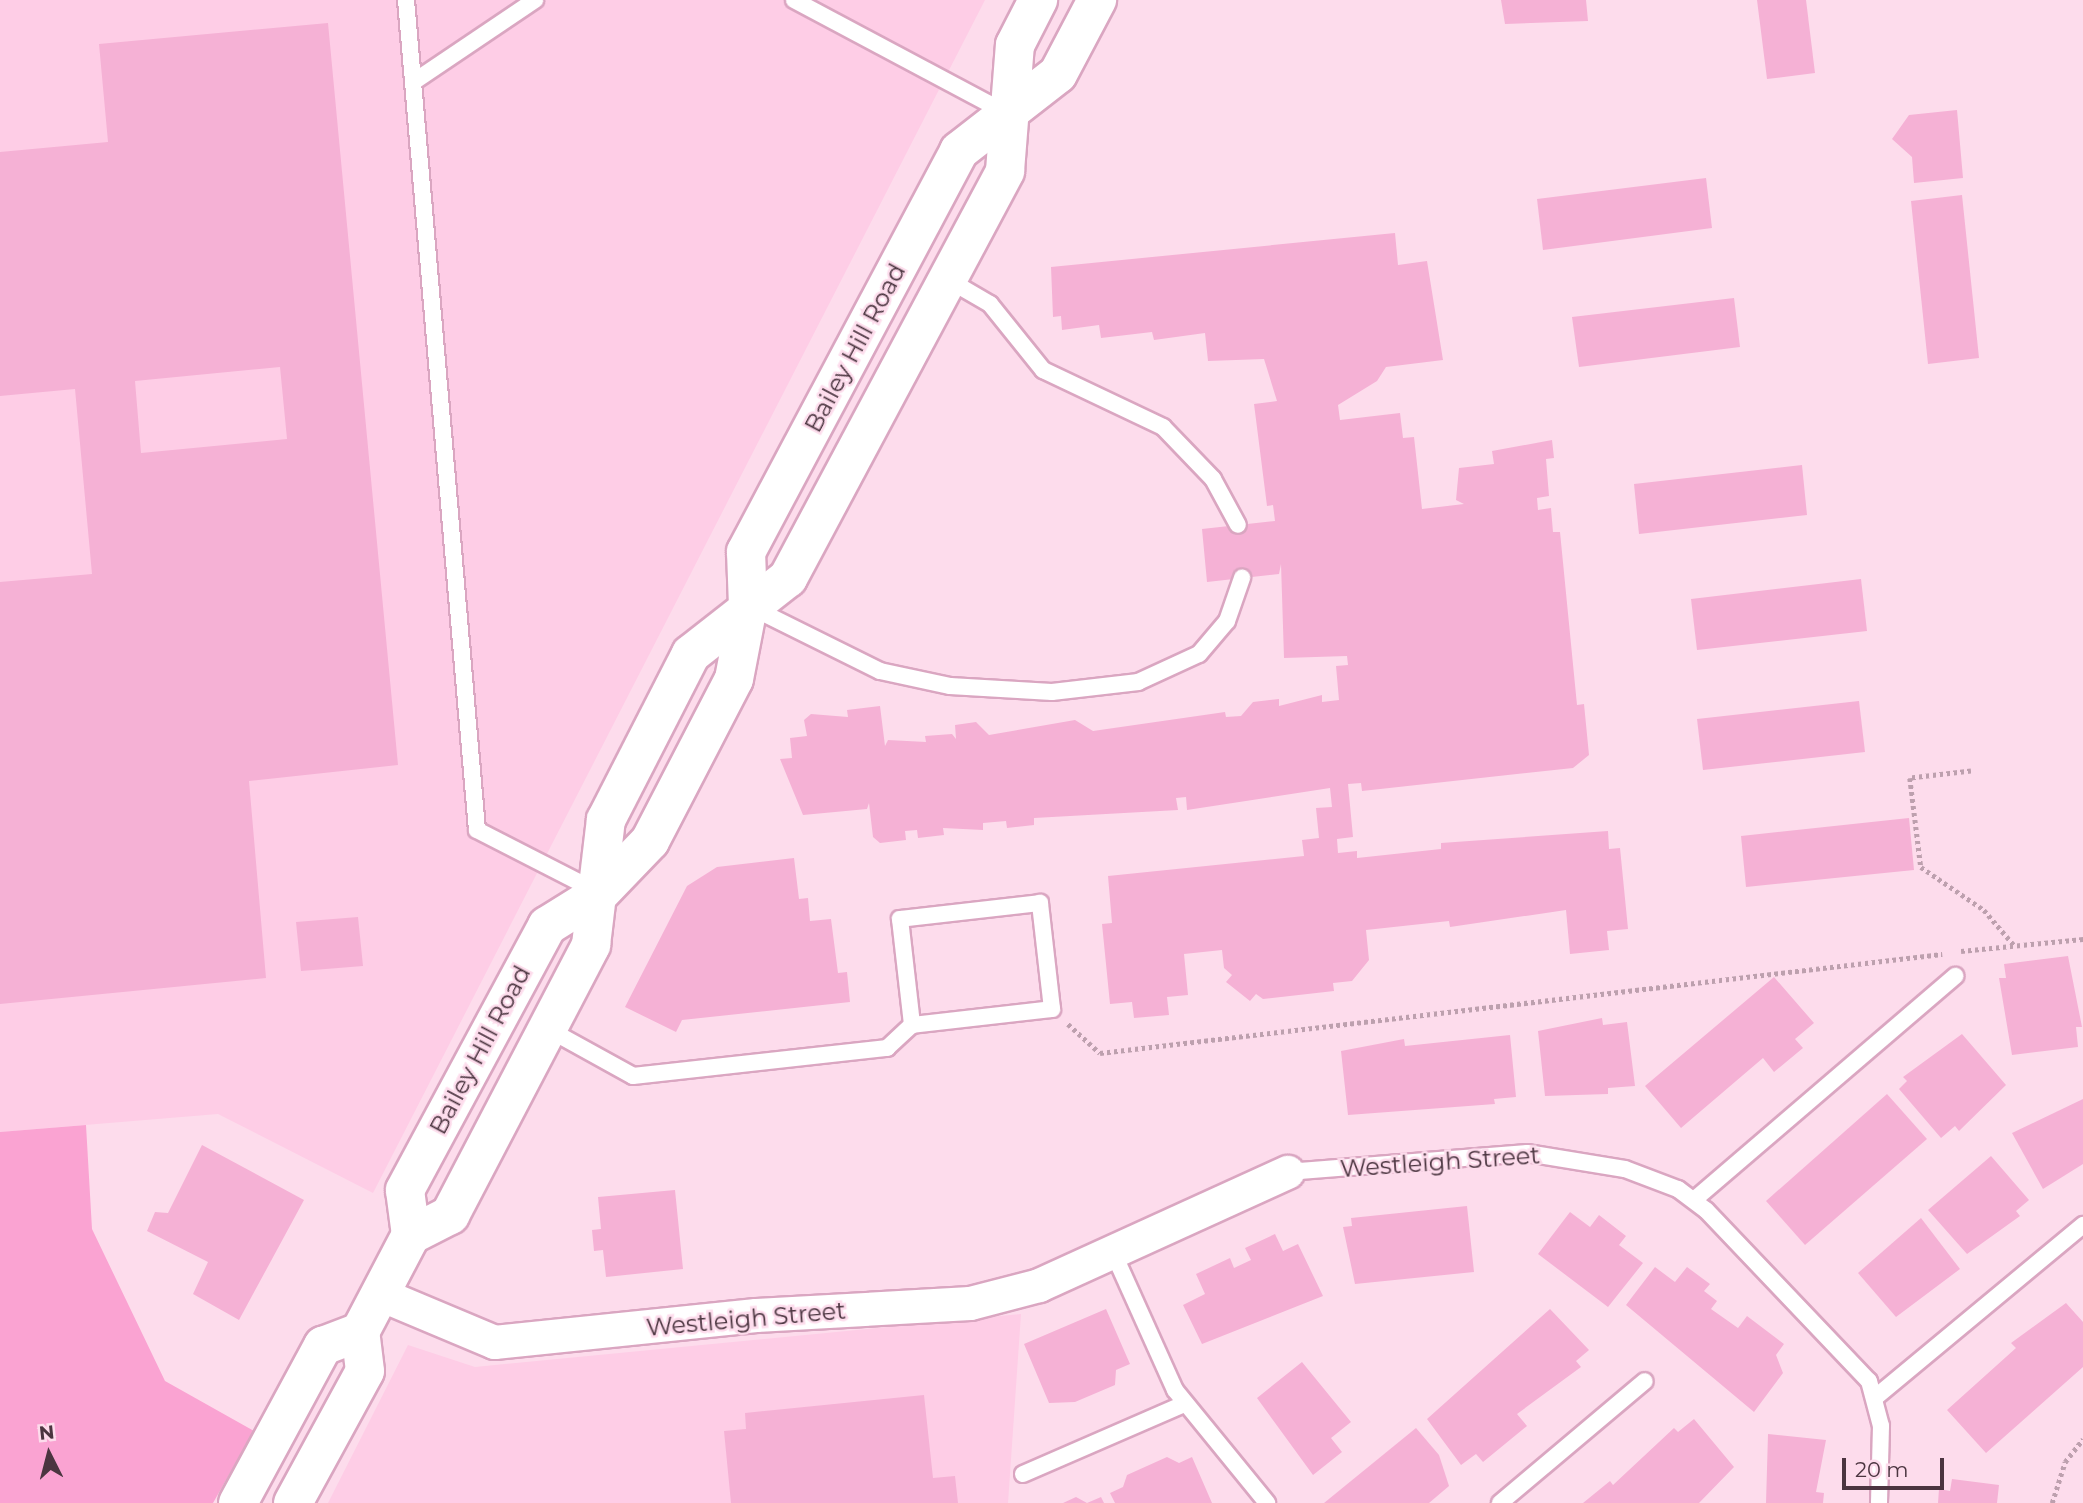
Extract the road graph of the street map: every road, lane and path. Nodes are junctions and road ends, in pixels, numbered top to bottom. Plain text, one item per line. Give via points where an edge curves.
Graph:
1 (406, 0) edge
2 (535, 0) edge
3 (794, 0) edge
4 (1038, 0) edge
5 (1097, 0) edge
6 (415, 81) junction
7 (1011, 115) junction
8 (947, 279) junction
9 (1238, 525) dead end
10 (1242, 578) dead end
11 (748, 606) junction
12 (1971, 771) dead end
13 (600, 893) junction
14 (2083, 939) edge
15 (2015, 945) junction
16 (1955, 976) dead end
17 (1052, 1009) junction
18 (912, 1025) junction
19 (548, 1029) junction
20 (1287, 1172) joint
21 (1695, 1199) junction
22 (2083, 1225) edge
23 (411, 1235) junction
24 (1113, 1252) junction
25 (380, 1294) junction
26 (360, 1332) junction
27 (1645, 1381) dead end
28 (1877, 1396) junction
29 (1184, 1404) junction
30 (280, 1426) junction
31 (2083, 1439) edge
32 (1023, 1474) dead end
33 (238, 1503) edge
34 (256, 1503) edge
35 (293, 1503) edge
36 (1267, 1503) edge
37 (1500, 1503) edge
38 (1879, 1503) edge
39 (2052, 1503) edge

1 - 6 lane
2 - 6 lane
3 - 7 lane
4 - 7 main road, Bailey Hill Road via 1015,45
5 - 7 main road, Bailey Hill Road via 1058,74
6 - 13 lane via 477,830
7 - 8 main road, Bailey Hill Road via 1006,171
7 - 11 main road, Bailey Hill Road via 959,151 746,552
8 - 9 lane via 990,304 1043,370 1135,409 1187,449 1223,492
8 - 11 main road, Bailey Hill Road via 788,578
10 - 11 lane via 1227,621 1199,654 1138,682 1052,692 950,687 880,671
11 - 13 main road, Bailey Hill Road via 691,654 617,796 606,820
12 - 15 path via 1910,778 1921,867 1984,910
13 - 19 main road, Bailey Hill Road via 591,945
13 - 23 main road, Bailey Hill Road via 547,926 405,1190
14 - 15 path
15 - 17 path via 1100,1053
16 - 21 lane
17 - 18 lane
17 - 18 lane via 1040,903 913,917 900,919
18 - 19 lane via 887,1048 633,1076
19 - 23 main road, Bailey Hill Road via 450,1214
20 - 21 lane, Westleigh Street via 1527,1153 1625,1169
20 - 24 street, Westleigh Street
21 - 28 lane, Westleigh Street via 1858,1367
22 - 28 lane
23 - 25 main road
24 - 25 street, Westleigh Street via 1024,1291 970,1303 756,1315 494,1342
24 - 29 lane
25 - 26 main road
26 - 30 main road via 323,1346
26 - 35 main road via 365,1371
27 - 37 lane
28 - 38 lane
29 - 32 lane
29 - 36 lane
30 - 33 main road
30 - 34 lane via 288,1441
31 - 39 path via 2065,1462

